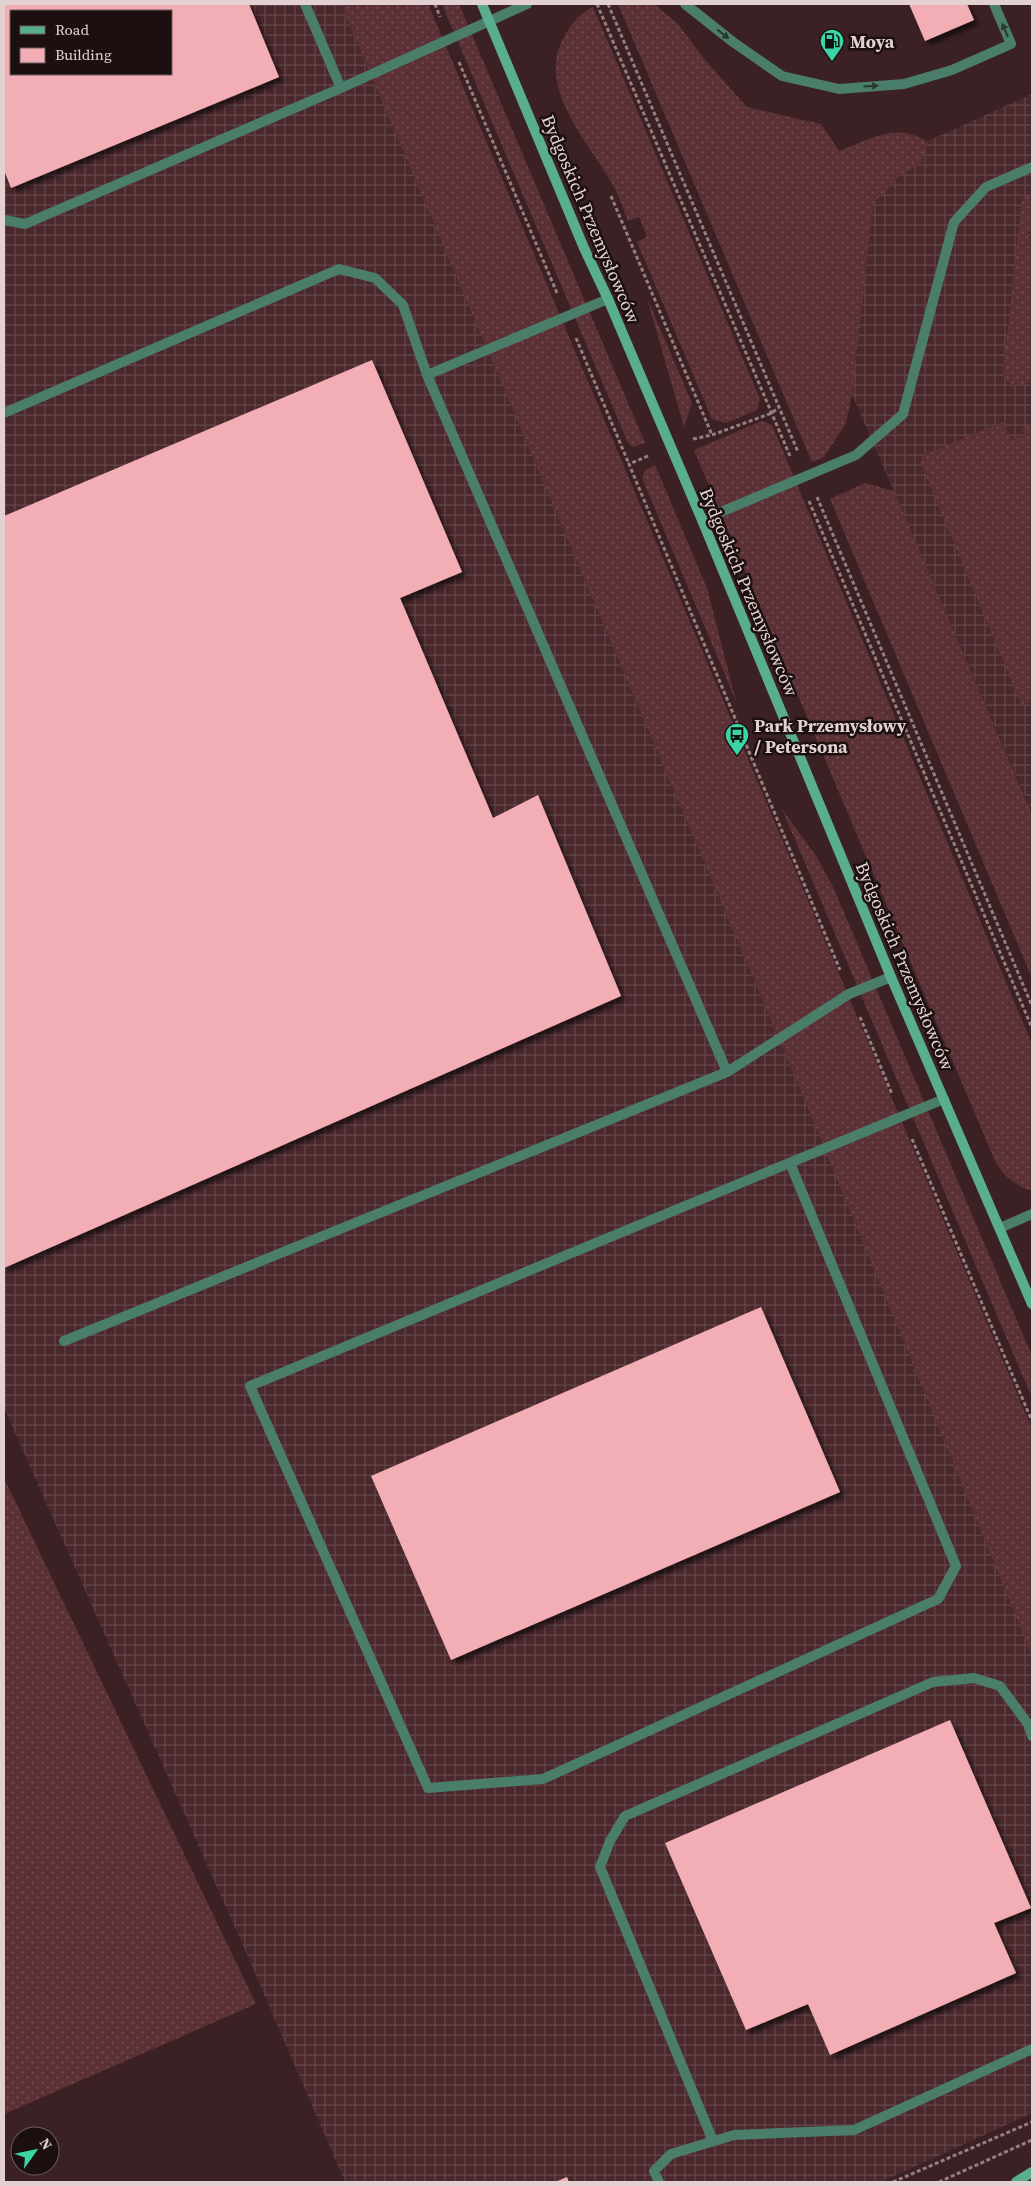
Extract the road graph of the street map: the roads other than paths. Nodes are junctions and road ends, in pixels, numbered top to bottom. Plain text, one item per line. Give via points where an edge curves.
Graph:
1 (305, 4) edge
2 (482, 4) edge
3 (527, 4) edge
4 (685, 4) edge
5 (994, 4) edge
6 (489, 21) junction
7 (341, 88) junction
8 (1032, 167) edge
9 (4, 220) edge
10 (608, 300) junction
11 (427, 376) junction
12 (4, 413) edge
13 (702, 520) junction
14 (891, 977) junction
15 (728, 1072) junction
16 (944, 1099) junction
17 (790, 1163) junction
18 (1032, 1214) edge
19 (1000, 1228) junction
20 (1032, 1304) edge
21 (64, 1342) dead end
22 (1032, 1736) edge
23 (1032, 2049) edge
24 (713, 2141) junction
25 (1032, 2172) edge
26 (658, 2182) edge
27 (1016, 2182) edge

1 - 7 lane
2 - 6 street, Bydgoskich Przemysłowców
3 - 6 lane
4 -> 5 lane via 782,76 839,89 904,84 952,70 1011,44
6 - 7 lane
6 - 10 street, Bydgoskich Przemysłowców
7 - 9 lane via 25,224
8 - 13 lane via 986,187 954,222 903,414 856,455
10 - 11 lane
10 - 13 street, Bydgoskich Przemysłowców
11 - 12 lane via 403,305 375,278 339,269
11 - 15 lane
13 - 14 street, Bydgoskich Przemysłowców
14 - 15 lane via 850,994
14 - 16 street, Bydgoskich Przemysłowców
15 - 21 lane
16 - 17 lane
16 - 19 street, Bydgoskich Przemysłowców
17 - 17 lane via 250,1386 428,1788 543,1779 938,1600 956,1566
18 - 19 lane
19 - 20 street, Bydgoskich Przemysłowców
22 - 24 lane via 1028,1724 1000,1686 974,1678 933,1682 625,1816 600,1866
23 - 24 lane via 854,2130 734,2135
24 - 26 lane via 671,2154 654,2171
25 - 27 street

